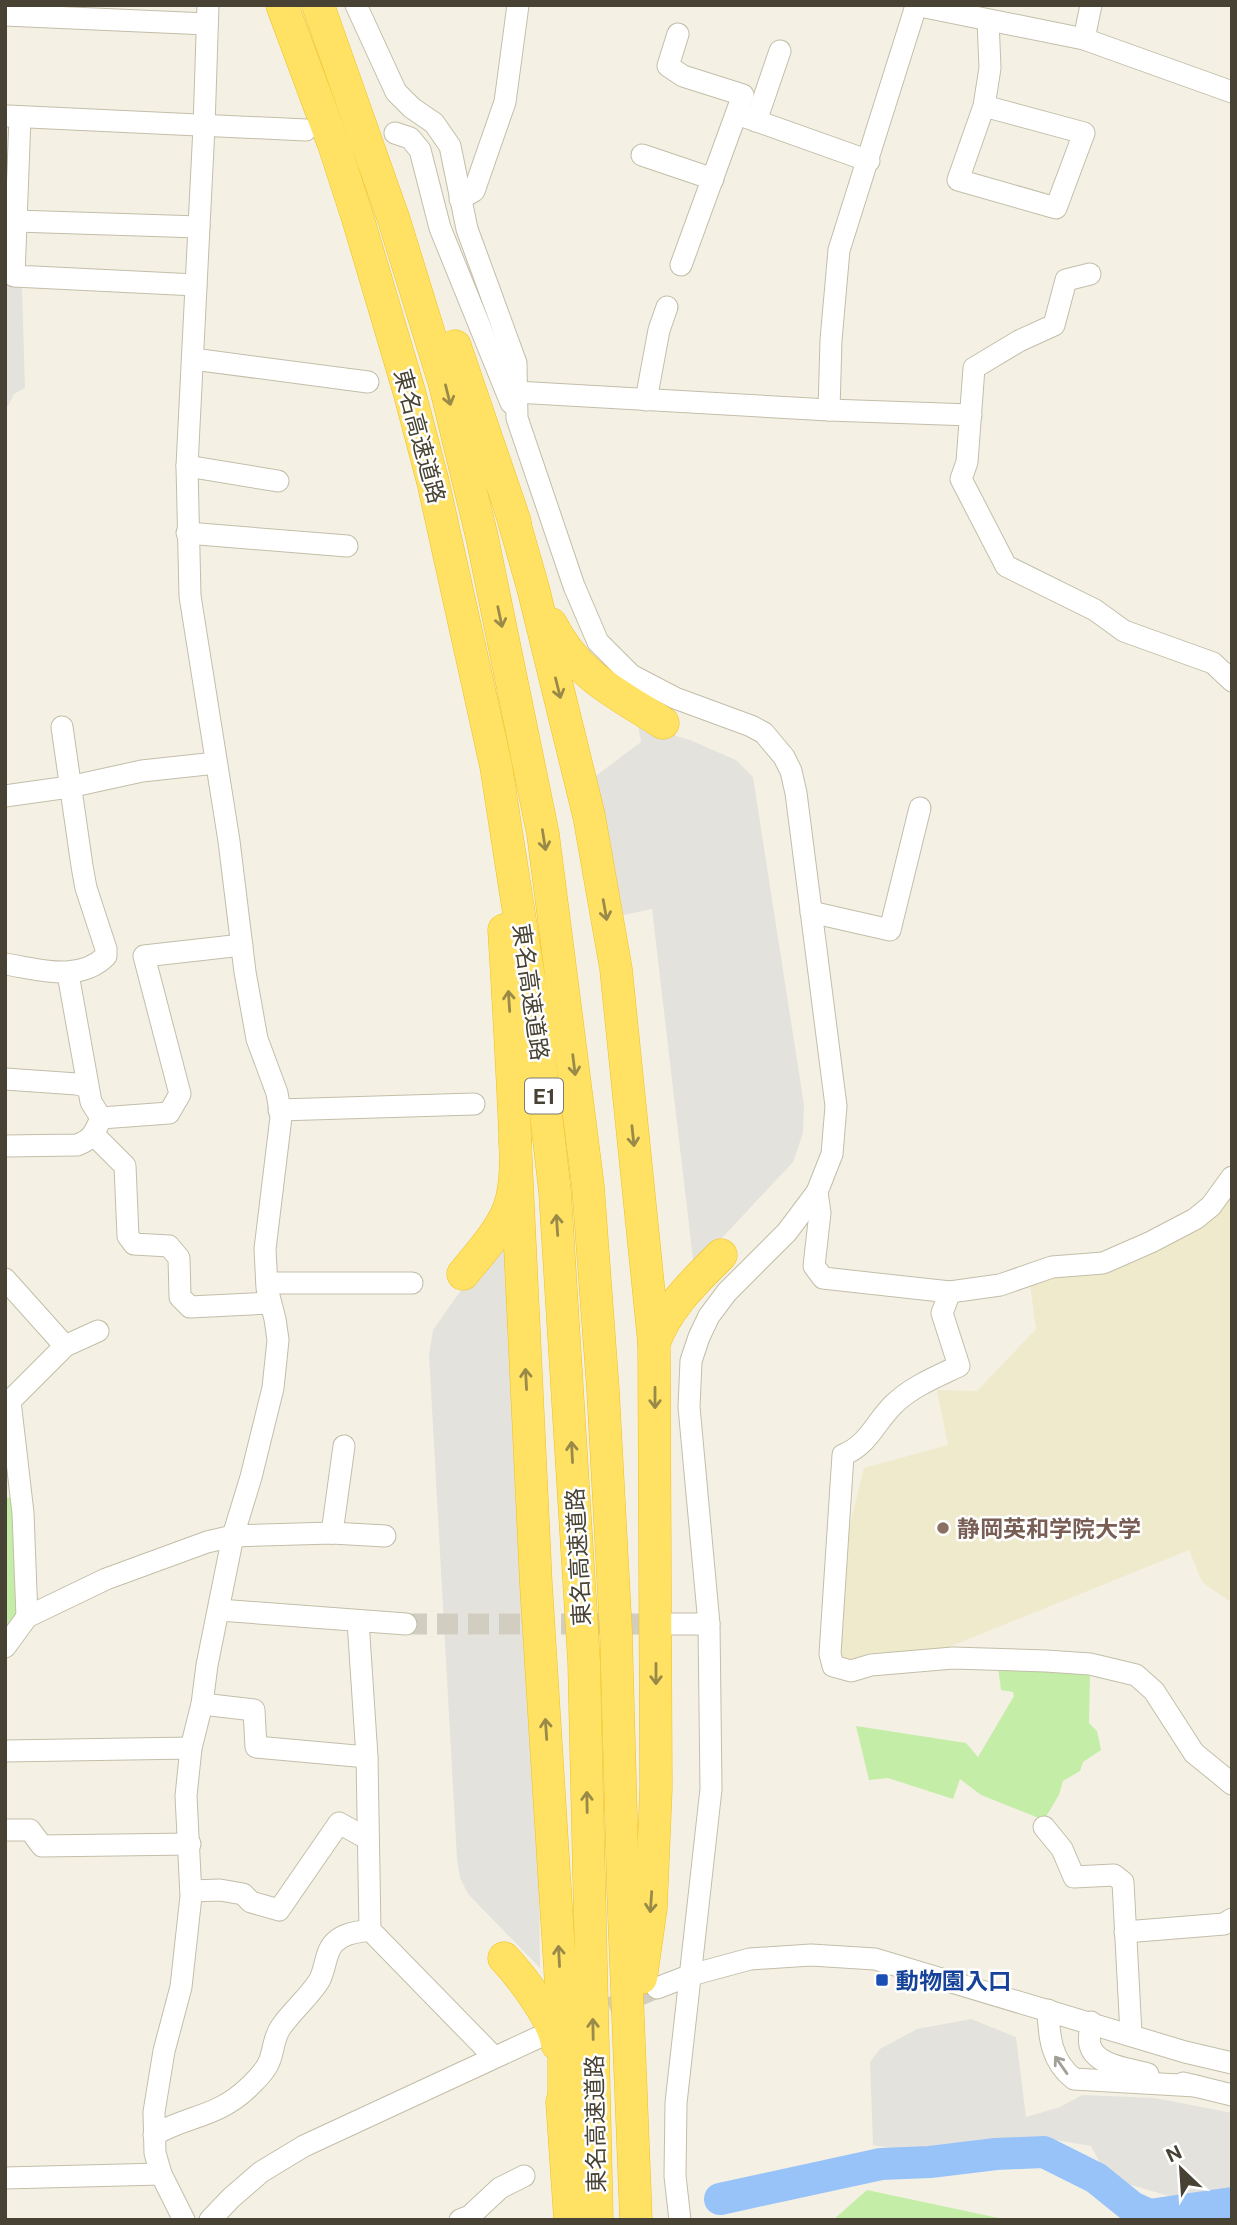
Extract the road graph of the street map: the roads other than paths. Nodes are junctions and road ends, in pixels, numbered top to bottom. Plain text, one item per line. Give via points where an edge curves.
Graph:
1 (6, 5) edge
2 (282, 5) edge
3 (321, 5) edge
4 (356, 5) edge
5 (518, 5) edge
6 (915, 5) edge
7 (1091, 5) edge
8 (5, 15) edge
9 (207, 15) edge
10 (988, 20) junction
11 (5, 23) edge
12 (678, 34) dead end
13 (1084, 39) junction
14 (780, 51) dead end
15 (1232, 92) edge
16 (984, 106) junction
17 (12, 117) edge
18 (747, 118) junction
19 (204, 127) junction
20 (306, 130) dead end
21 (395, 133) dead end
22 (642, 155) dead end
23 (869, 161) junction
24 (713, 179) junction
25 (460, 199) junction
26 (16, 220) junction
27 (199, 227) junction
28 (681, 265) dead end
29 (1090, 274) dead end
30 (196, 285) junction
31 (667, 307) dead end
32 (193, 359) junction
33 (368, 382) dead end
34 (516, 392) junction
35 (646, 400) junction
36 (829, 410) junction
37 (971, 415) junction
38 (517, 418) junction
39 (187, 466) junction
40 (278, 481) dead end
41 (509, 504) junction
42 (187, 533) junction
43 (347, 546) dead end
44 (478, 680) junction
45 (1232, 681) edge
46 (663, 723) dead end
47 (62, 727) dead end
48 (216, 763) junction
49 (69, 787) junction
50 (5, 796) edge
51 (919, 808) dead end
52 (811, 912) junction
53 (242, 946) junction
54 (5, 964) edge
55 (68, 974) junction
56 (5, 1079) edge
57 (88, 1087) junction
58 (474, 1104) dead end
59 (279, 1110) junction
60 (97, 1127) junction
61 (514, 1140) junction
62 (5, 1146) edge
63 (1232, 1177) edge
64 (817, 1192) junction
65 (721, 1255) dead end
66 (463, 1274) dead end
67 (5, 1279) edge
68 (412, 1283) dead end
69 (950, 1292) junction
70 (268, 1293) junction
71 (98, 1331) dead end
72 (654, 1343) junction
73 (65, 1346) junction
74 (8, 1401) edge
75 (344, 1446) dead end
76 (332, 1533) junction
77 (233, 1536) junction
78 (385, 1536) dead end
79 (219, 1610) junction
80 (27, 1617) junction
81 (358, 1621) junction
82 (671, 1624) tunnel mouth
83 (709, 1624) junction
84 (406, 1625) tunnel mouth
85 (5, 1647) edge
86 (202, 1704) junction
87 (191, 1748) junction
88 (5, 1751) edge
89 (367, 1758) junction
90 (1232, 1784) edge
91 (1044, 1827) dead end
92 (5, 1830) edge
93 (368, 1839) junction
94 (190, 1844) junction
95 (191, 1891) junction
96 (1232, 1919) edge
97 (370, 1930) junction
98 (1125, 1932) junction
99 (504, 1958) dead end
100 (691, 1975) junction
101 (657, 1988) tunnel mouth
102 (1048, 2010) junction
103 (1091, 2022) junction
104 (1130, 2034) junction
105 (537, 2038) dead end
106 (494, 2057) junction
107 (630, 2057) junction
108 (1232, 2063) edge
109 (1196, 2086) junction
110 (1232, 2095) edge
111 (564, 2122) junction
112 (153, 2135) junction
113 (161, 2174) junction
114 (524, 2176) dead end
115 (5, 2178) edge
116 (466, 2218) edge
117 (184, 2220) edge
118 (210, 2220) edge
119 (570, 2220) edge
120 (597, 2220) edge
121 (636, 2220) edge
122 (680, 2220) edge

1 - 8 street
2 - 44 highway, 東名高速道路 / E1 via 334,145 386,308 433,482
3 - 41 highway via 429,261
3 -> 107 highway, 東名高速道路 / E1 via 445,385 491,575 543,834 588,1186 603,1390 617,1633
4 - 25 street via 396,92 435,123 450,146
5 - 25 street via 505,102 474,191
6 - 10 street
6 - 23 street
7 - 13 street
8 - 9 street
8 - 11 street
9 - 19 street
10 - 13 street
10 - 16 street via 990,68
12 - 18 street via 668,66 683,76 743,95
13 - 15 street
14 - 18 street
16 - 16 street via 958,180 1056,208 1084,133
17 - 19 street
17 - 26 street
18 - 23 street
18 - 24 street
19 - 20 street
19 - 27 street
21 - 38 street via 410,138 420,150 450,254
22 - 24 street
23 - 36 street via 839,250
24 - 28 street
25 - 34 street via 512,350
26 - 27 street
26 - 30 street via 14,276
27 - 30 street
29 - 37 street via 1066,280 1054,325 974,368
30 - 32 street
31 - 35 street
32 - 33 street
32 - 39 street
34 - 35 street
34 - 38 street
35 - 36 street
36 - 37 street
37 - 45 street via 961,479 1006,566 1085,605 1124,631 1213,663
38 - 52 street via 573,586 598,642 631,675 675,698 751,726 764,733 784,757 796,793
39 - 40 street
39 - 42 street
41 - 46 highway via 547,616 568,654 609,691
41 -> 72 highway via 591,829 615,969
42 - 43 street
42 - 48 street via 192,621
61 -> 44 highway via 500,881
120 -> 44 highway, 東名高速道路 / E1 via 584,1662 555,1192 509,841
47 - 49 street
48 - 49 street via 142,771
48 - 53 street
49 - 50 street
49 - 55 street via 86,888 106,956
51 - 52 street via 890,930
52 - 64 street via 836,1106 832,1154
53 - 59 street via 257,1039
53 - 60 street via 144,956 180,1094 169,1114
54 - 55 street
55 - 57 street
56 - 57 street
57 - 60 street
58 - 59 street
59 - 70 street via 265,1249
60 - 62 street via 87,1141 77,1145
60 - 70 street via 125,1166 128,1236 134,1244 169,1246 178,1258 180,1297 190,1307
61 - 66 highway via 509,1210
111 -> 61 highway via 564,2033
63 - 69 street via 1195,1219 1103,1263 1052,1267 1000,1285
64 - 69 street via 820,1213 814,1266 824,1278
64 - 83 street via 787,1232 709,1316 691,1361 689,1406
65 - 72 highway via 676,1301
67 - 73 street
68 - 70 street
69 - 90 street via 942,1313 959,1366 893,1405 857,1449 843,1455 832,1666 851,1671 953,1658 1090,1664 1136,1675 1154,1691 1194,1753
70 - 77 street via 278,1340 273,1388
71 - 73 street
72 -> 107 highway via 656,1788 651,1908
73 - 74 street
74 - 80 street via 23,1513
75 - 76 street
76 - 77 street
76 - 78 street
77 - 79 street
77 - 80 street via 106,1579
79 - 81 street
79 - 86 street
80 - 85 street
81 - 84 street
81 - 89 street
82 - 83 street
83 - 100 street via 711,1789
86 - 87 street
86 - 89 street via 254,1710 256,1747
87 - 88 street
87 - 94 street via 186,1796
89 - 93 street
91 - 98 street via 1062,1849 1074,1877 1114,1875 1123,1882
92 - 94 street via 30,1830 42,1846
93 - 95 street via 339,1823 279,1910 251,1902 243,1894
93 - 97 street
94 - 95 street
95 - 112 street via 181,1987 163,2061
96 - 98 street via 1224,1924
97 - 106 street
97 - 112 street via 337,1939 330,1947 319,1981 281,2027 270,2062 247,2089 217,2111
98 - 104 street
99 - 111 highway via 525,1982 556,2038
100 - 101 street
100 - 102 street via 780,1955 875,1958
100 - 122 street via 676,2103
102 - 103 street
109 -> 102 street via 1074,2079 1055,2057
103 - 104 street
103 - 109 street via 1090,2044 1095,2055 1110,2064
104 - 108 street
105 - 106 street
106 - 118 street via 304,2146 261,2172
107 - 121 highway, 東名高速道路 / E1
109 - 110 street
111 - 119 highway
112 - 113 street
113 - 115 street
113 - 117 street
114 - 116 street via 500,2188

